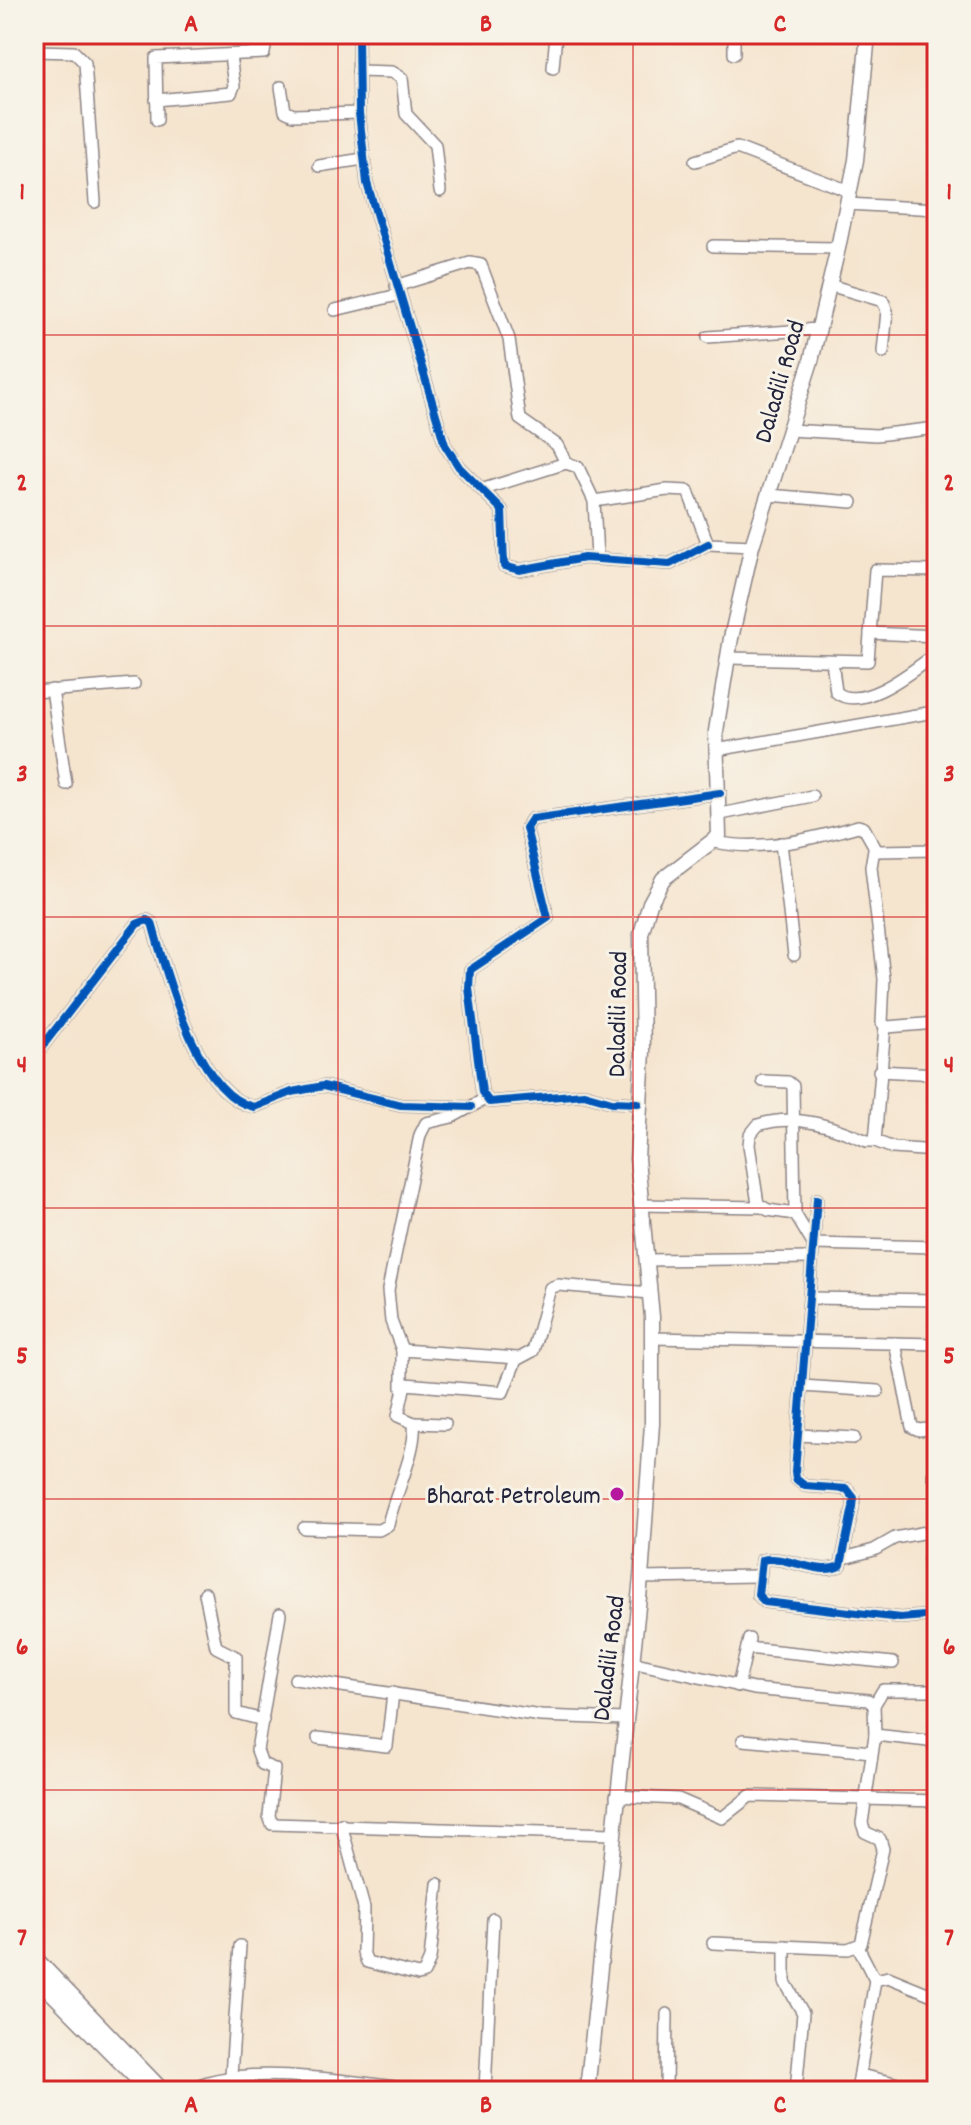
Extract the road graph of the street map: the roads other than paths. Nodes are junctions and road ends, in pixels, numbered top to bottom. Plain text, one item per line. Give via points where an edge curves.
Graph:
1 (267, 34) edge
2 (358, 34) edge
3 (556, 34) edge
4 (734, 34) edge
5 (868, 34) edge
6 (34, 51) edge
7 (734, 54) dead end
8 (230, 55) junction
9 (553, 68) dead end
10 (358, 71) junction
11 (281, 87) dead end
12 (156, 100) junction
13 (359, 113) junction
14 (157, 120) dead end
15 (363, 159) junction
16 (695, 161) dead end
17 (319, 166) dead end
18 (440, 191) dead end
19 (848, 197) junction
20 (95, 202) dead end
21 (937, 209) edge
22 (713, 246) dead end
23 (838, 248) junction
24 (829, 285) junction
25 (397, 290) junction
26 (335, 310) dead end
27 (818, 329) junction
28 (708, 337) dead end
29 (883, 352) dead end
30 (937, 428) edge
31 (789, 430) junction
32 (566, 463) junction
33 (484, 489) junction
34 (769, 495) junction
35 (594, 501) junction
36 (852, 502) dead end
37 (708, 544) junction
38 (752, 546) junction
39 (597, 558) junction
40 (937, 571) edge
41 (870, 633) junction
42 (937, 636) edge
43 (937, 653) edge
44 (729, 658) junction
45 (832, 661) junction
46 (134, 684) dead end
47 (52, 690) junction
48 (34, 692) edge
49 (928, 713) dead end
50 (716, 750) junction
51 (66, 784) dead end
52 (720, 793) junction
53 (812, 796) dead end
54 (721, 814) junction
55 (715, 842) junction
56 (781, 843) junction
57 (874, 849) junction
58 (937, 850) edge
59 (794, 955) dead end
60 (937, 1023) edge
61 (885, 1026) junction
62 (34, 1057) edge
63 (879, 1071) junction
64 (937, 1074) edge
65 (763, 1081) dead end
66 (485, 1099) junction
67 (638, 1103) junction
68 (471, 1107) junction
69 (795, 1120) junction
70 (875, 1141) junction
71 (937, 1151) edge
72 (817, 1199) dead end
73 (640, 1205) junction
74 (761, 1207) junction
75 (795, 1214) junction
76 (813, 1244) junction
77 (937, 1247) edge
78 (812, 1258) junction
79 (646, 1260) junction
80 (650, 1293) junction
81 (809, 1298) junction
82 (937, 1300) edge
83 (652, 1338) junction
84 (806, 1342) junction
85 (895, 1343) junction
86 (937, 1344) edge
87 (402, 1350) junction
88 (518, 1358) junction
89 (802, 1386) junction
90 (402, 1388) junction
91 (878, 1391) dead end
92 (414, 1423) junction
93 (445, 1424) dead end
94 (937, 1428) edge
95 (798, 1435) junction
96 (854, 1438) dead end
97 (304, 1528) dead end
98 (937, 1530) edge
99 (844, 1558) junction
100 (929, 1558) dead end
101 (757, 1576) junction
102 (641, 1578) junction
103 (937, 1590) edge
104 (205, 1593) dead end
105 (280, 1614) dead end
106 (937, 1615) edge
107 (631, 1662) junction
108 (893, 1663) dead end
109 (295, 1679) dead end
110 (738, 1686) junction
111 (937, 1690) edge
112 (393, 1693) junction
113 (874, 1705) junction
114 (624, 1719) junction
115 (263, 1720) junction
116 (875, 1735) junction
117 (318, 1738) dead end
118 (743, 1740) dead end
119 (937, 1742) edge
120 (872, 1752) junction
121 (616, 1796) junction
122 (867, 1798) junction
123 (937, 1801) edge
124 (341, 1824) junction
125 (612, 1834) junction
126 (438, 1884) dead end
127 (493, 1919) dead end
128 (713, 1943) dead end
129 (240, 1946) dead end
130 (785, 1946) junction
131 (858, 1947) junction
132 (34, 1957) edge
133 (34, 1975) edge
134 (875, 1980) junction
135 (937, 1997) edge
136 (667, 2014) dead end
137 (231, 2075) junction
138 (860, 2075) junction
139 (410, 2090) edge
140 (149, 2091) edge
141 (163, 2091) edge
142 (187, 2091) edge
143 (429, 2091) edge
144 (485, 2091) edge
145 (587, 2091) edge
146 (666, 2091) edge
147 (796, 2091) edge
148 (857, 2091) edge
149 (930, 2091) edge

1 - 8 street via 264,53
2 - 10 street
3 - 9 street
4 - 7 street
5 - 19 main road, Daladili Road
6 - 20 street via 74,52 85,63
8 - 12 street via 231,93
8 - 12 street via 156,58
10 - 13 street
10 - 18 street via 392,72 402,78 406,114 435,145
11 - 13 street via 285,111 293,115
12 - 14 street
13 - 15 street
15 - 17 street
15 - 25 street
16 - 19 street via 737,148
19 - 21 street
19 - 23 main road, Daladili Road
22 - 23 street
23 - 24 main road, Daladili Road
24 - 27 main road, Daladili Road
24 - 29 street via 883,301
25 - 26 street
25 - 32 street via 470,263 481,265 509,339 520,419 557,445
25 - 33 street via 445,445 459,467
27 - 28 street
27 - 31 main road, Daladili Road
30 - 31 street via 861,435
31 - 34 main road, Daladili Road
32 - 33 street
32 - 35 street via 583,472
33 - 39 street via 502,510 502,561 508,569
34 - 36 street
34 - 38 main road, Daladili Road
35 - 37 street via 688,491
35 - 39 street
37 - 38 street
37 - 39 street via 670,564
38 - 44 main road, Daladili Road
40 - 41 street via 875,570
41 - 42 street
41 - 45 street via 868,661
43 - 45 street via 886,689 853,697 836,692
44 - 45 street
44 - 50 main road, Daladili Road
46 - 47 street
47 - 48 street
47 - 51 street
49 - 50 street
50 - 52 main road, Daladili Road
52 - 54 main road, Daladili Road
52 - 66 street via 528,822 548,918 474,964 468,978
53 - 54 street
54 - 55 main road, Daladili Road
55 - 56 street via 744,847
55 - 67 main road, Daladili Road via 663,879 645,917
56 - 57 street via 858,826
56 - 59 street
57 - 58 street
57 - 61 street via 871,867
60 - 61 street
61 - 63 street
62 - 68 street via 137,924 147,920 197,1051 241,1102 254,1107 323,1086 401,1105
63 - 64 street
63 - 70 street
65 - 69 street via 791,1083
66 - 67 street via 494,1104 584,1094
66 - 68 street
67 - 73 main road, Daladili Road
68 - 87 street via 426,1123 420,1135 388,1290 391,1321
69 - 70 street
69 - 74 street via 765,1123 750,1135
69 - 75 street
70 - 71 street via 893,1148
72 - 76 street
73 - 74 street
73 - 79 main road, Daladili Road
74 - 75 street
75 - 76 street
76 - 77 street
76 - 78 street
78 - 79 street
78 - 81 street
79 - 80 main road, Daladili Road
80 - 83 main road, Daladili Road
80 - 88 street via 554,1285 533,1351
81 - 82 street
81 - 84 street
83 - 84 street
83 - 102 main road, Daladili Road
84 - 85 street
84 - 89 street
85 - 86 street
85 - 94 street via 912,1427
87 - 88 street
87 - 90 street
88 - 90 street via 503,1392 409,1383
89 - 91 street
89 - 95 street
90 - 92 street via 398,1416
92 - 93 street
92 - 97 street via 413,1443 386,1528
95 - 96 street
95 - 99 street via 796,1479 805,1486 847,1489 854,1498
98 - 99 street via 895,1538
99 - 101 street via 838,1569 767,1559 759,1564
100 - 103 street
101 - 102 street
101 - 106 street via 758,1595 765,1602 900,1618
102 - 107 main road, Daladili Road
104 - 115 street via 216,1647 236,1657 236,1713
105 - 115 street
107 - 110 street
107 - 114 main road, Daladili Road
108 - 110 street via 748,1644
109 - 112 street
110 - 113 street via 868,1700
111 - 113 street via 889,1688
112 - 114 street via 541,1716
112 - 117 street via 387,1746
113 - 116 street
114 - 121 main road, Daladili Road
115 - 124 street via 257,1756 275,1773 270,1821
116 - 119 street
116 - 120 street
118 - 120 street
120 - 122 street
121 - 122 street via 678,1799 722,1818 750,1796
121 - 125 main road, Daladili Road
122 - 123 street
122 - 131 street via 862,1828 880,1839 883,1849
124 - 125 street
124 - 126 street via 364,1908 367,1962 424,1973
125 - 145 main road, Daladili Road
127 - 144 street
128 - 130 street
129 - 137 street
130 - 131 street
130 - 147 street via 785,1982 803,2013
131 - 134 street
132 - 141 main road
133 - 140 main road
134 - 135 street via 888,1977
134 - 138 street
136 - 146 street
137 - 139 street
137 - 142 street
138 - 148 street
138 - 149 street
139 - 143 street

